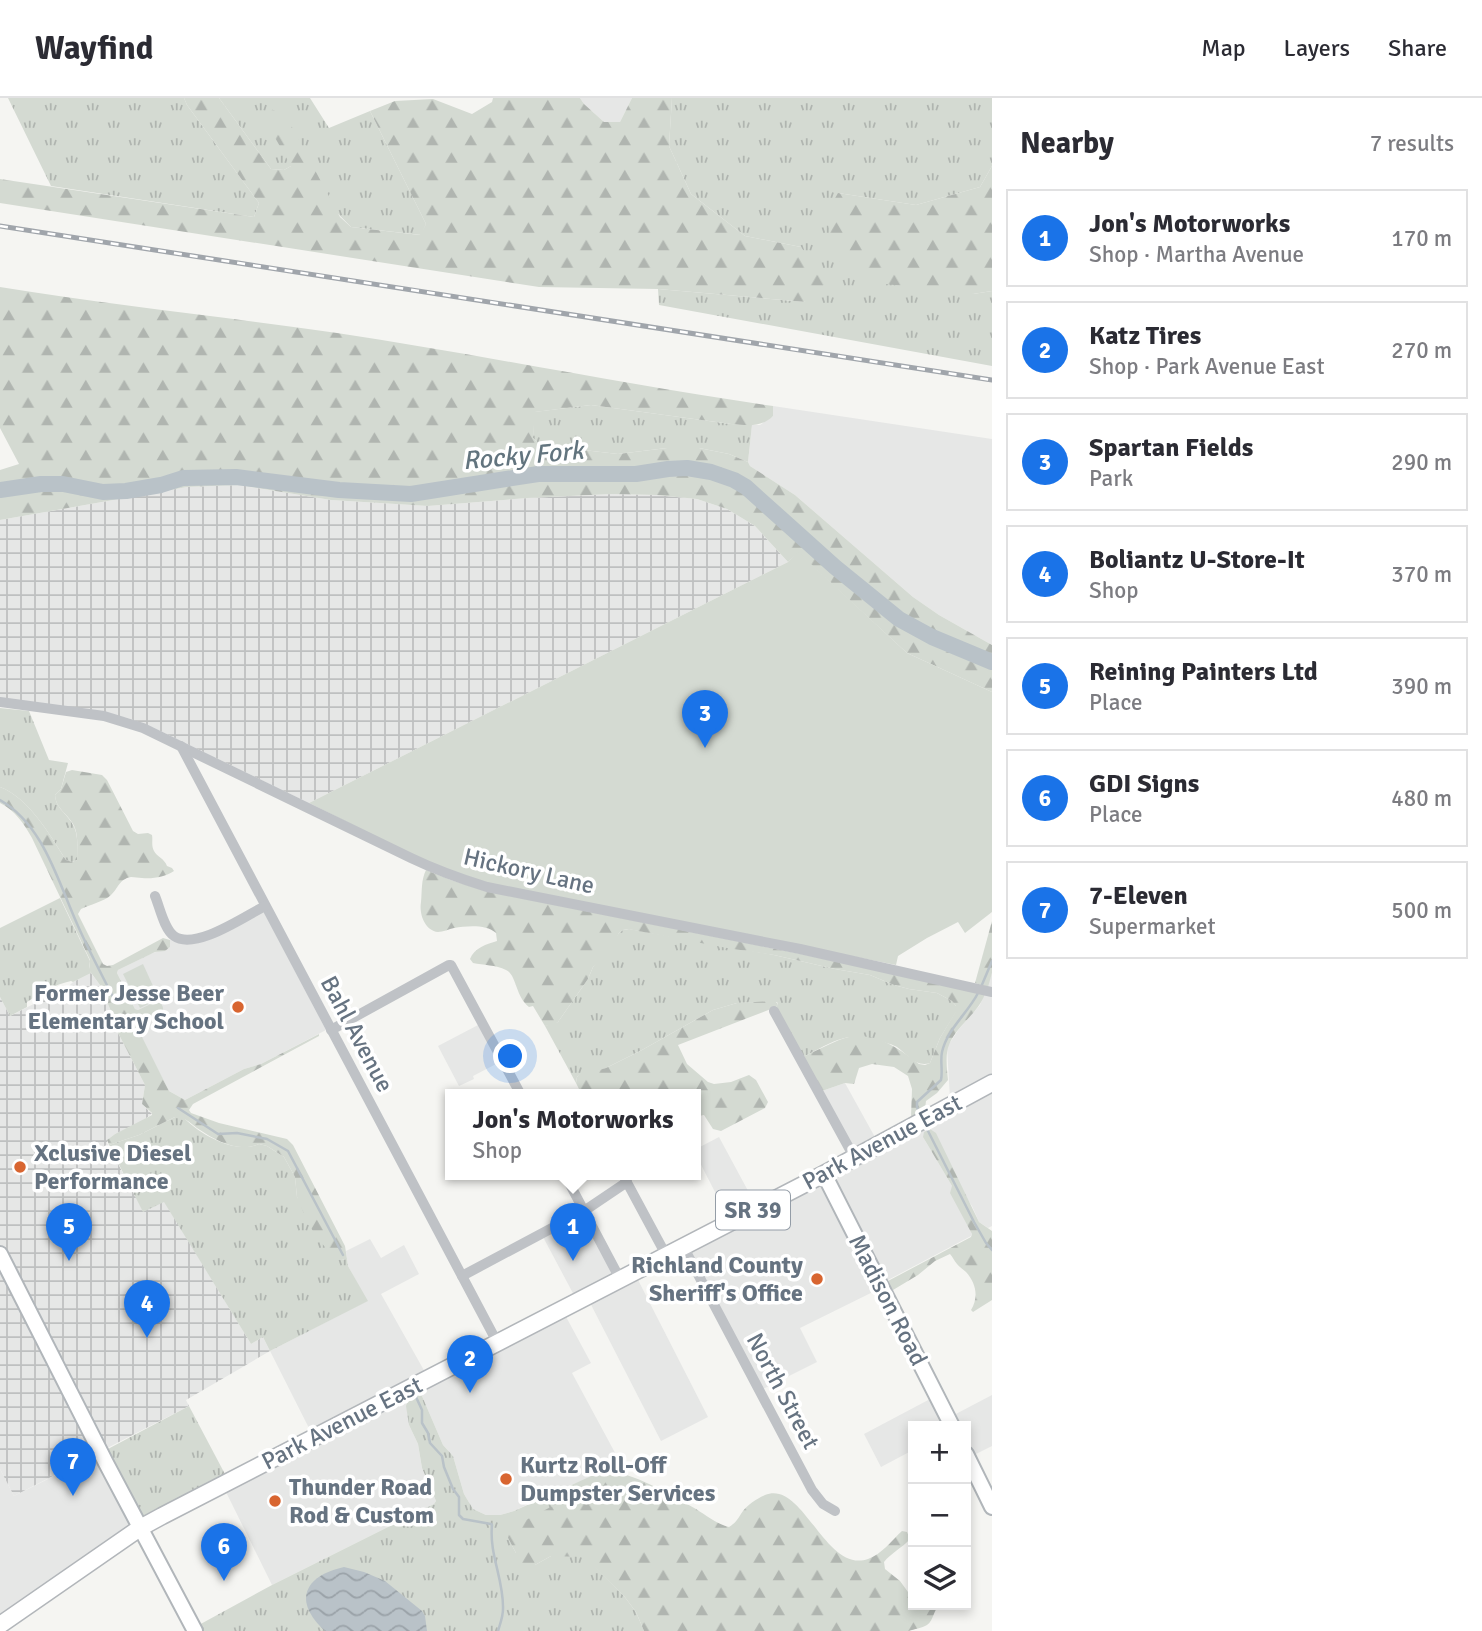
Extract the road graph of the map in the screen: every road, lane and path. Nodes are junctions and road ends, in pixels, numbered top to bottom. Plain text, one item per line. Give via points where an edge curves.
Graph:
1 (0, 702) edge
2 (180, 746) junction
3 (155, 897) dead end
4 (265, 906) junction
5 (989, 991) edge
6 (774, 1011) dead end
7 (331, 1030) junction
8 (992, 1083) edge
9 (518, 1089) edge
10 (854, 1157) junction
11 (824, 1174) junction
12 (568, 1180) edge
13 (624, 1180) edge
14 (626, 1180) edge
15 (584, 1211) junction
16 (683, 1246) junction
17 (0, 1254) edge
18 (666, 1255) junction
19 (462, 1276) junction
20 (620, 1279) junction
21 (497, 1342) junction
22 (949, 1421) edge
23 (971, 1464) edge
24 (992, 1507) edge
25 (835, 1511) dead end
26 (141, 1528) junction
27 (0, 1625) edge
28 (195, 1631) edge

1 - 2 street, Hickory Lane via 114,719
2 - 4 street, Bahl Avenue
2 - 5 street, Hickory Lane via 411,858 487,887
3 - 4 street via 172,934 188,941 206,937
4 - 7 street, Bahl Avenue
6 - 10 street
7 - 9 street via 449,965
7 - 19 street, Bahl Avenue
8 - 10 main road, Park Avenue East / SR 39
10 - 11 main road, Park Avenue East / SR 39
11 - 16 main road, Park Avenue East / SR 39
11 - 22 street, Madison Road
12 - 15 street
13 - 15 street
14 - 18 street
15 - 19 street
15 - 20 street
16 - 18 main road, Park Avenue East / SR 39
16 - 25 street, North Street via 812,1490
17 - 26 street
18 - 20 main road, Park Avenue East / SR 39
19 - 21 street, Bahl Avenue
20 - 21 main road, Park Avenue East / SR 39
21 - 26 main road, Park Avenue East / SR 39
23 - 24 street
26 - 27 main road, Park Avenue East / SR 39
26 - 28 street

